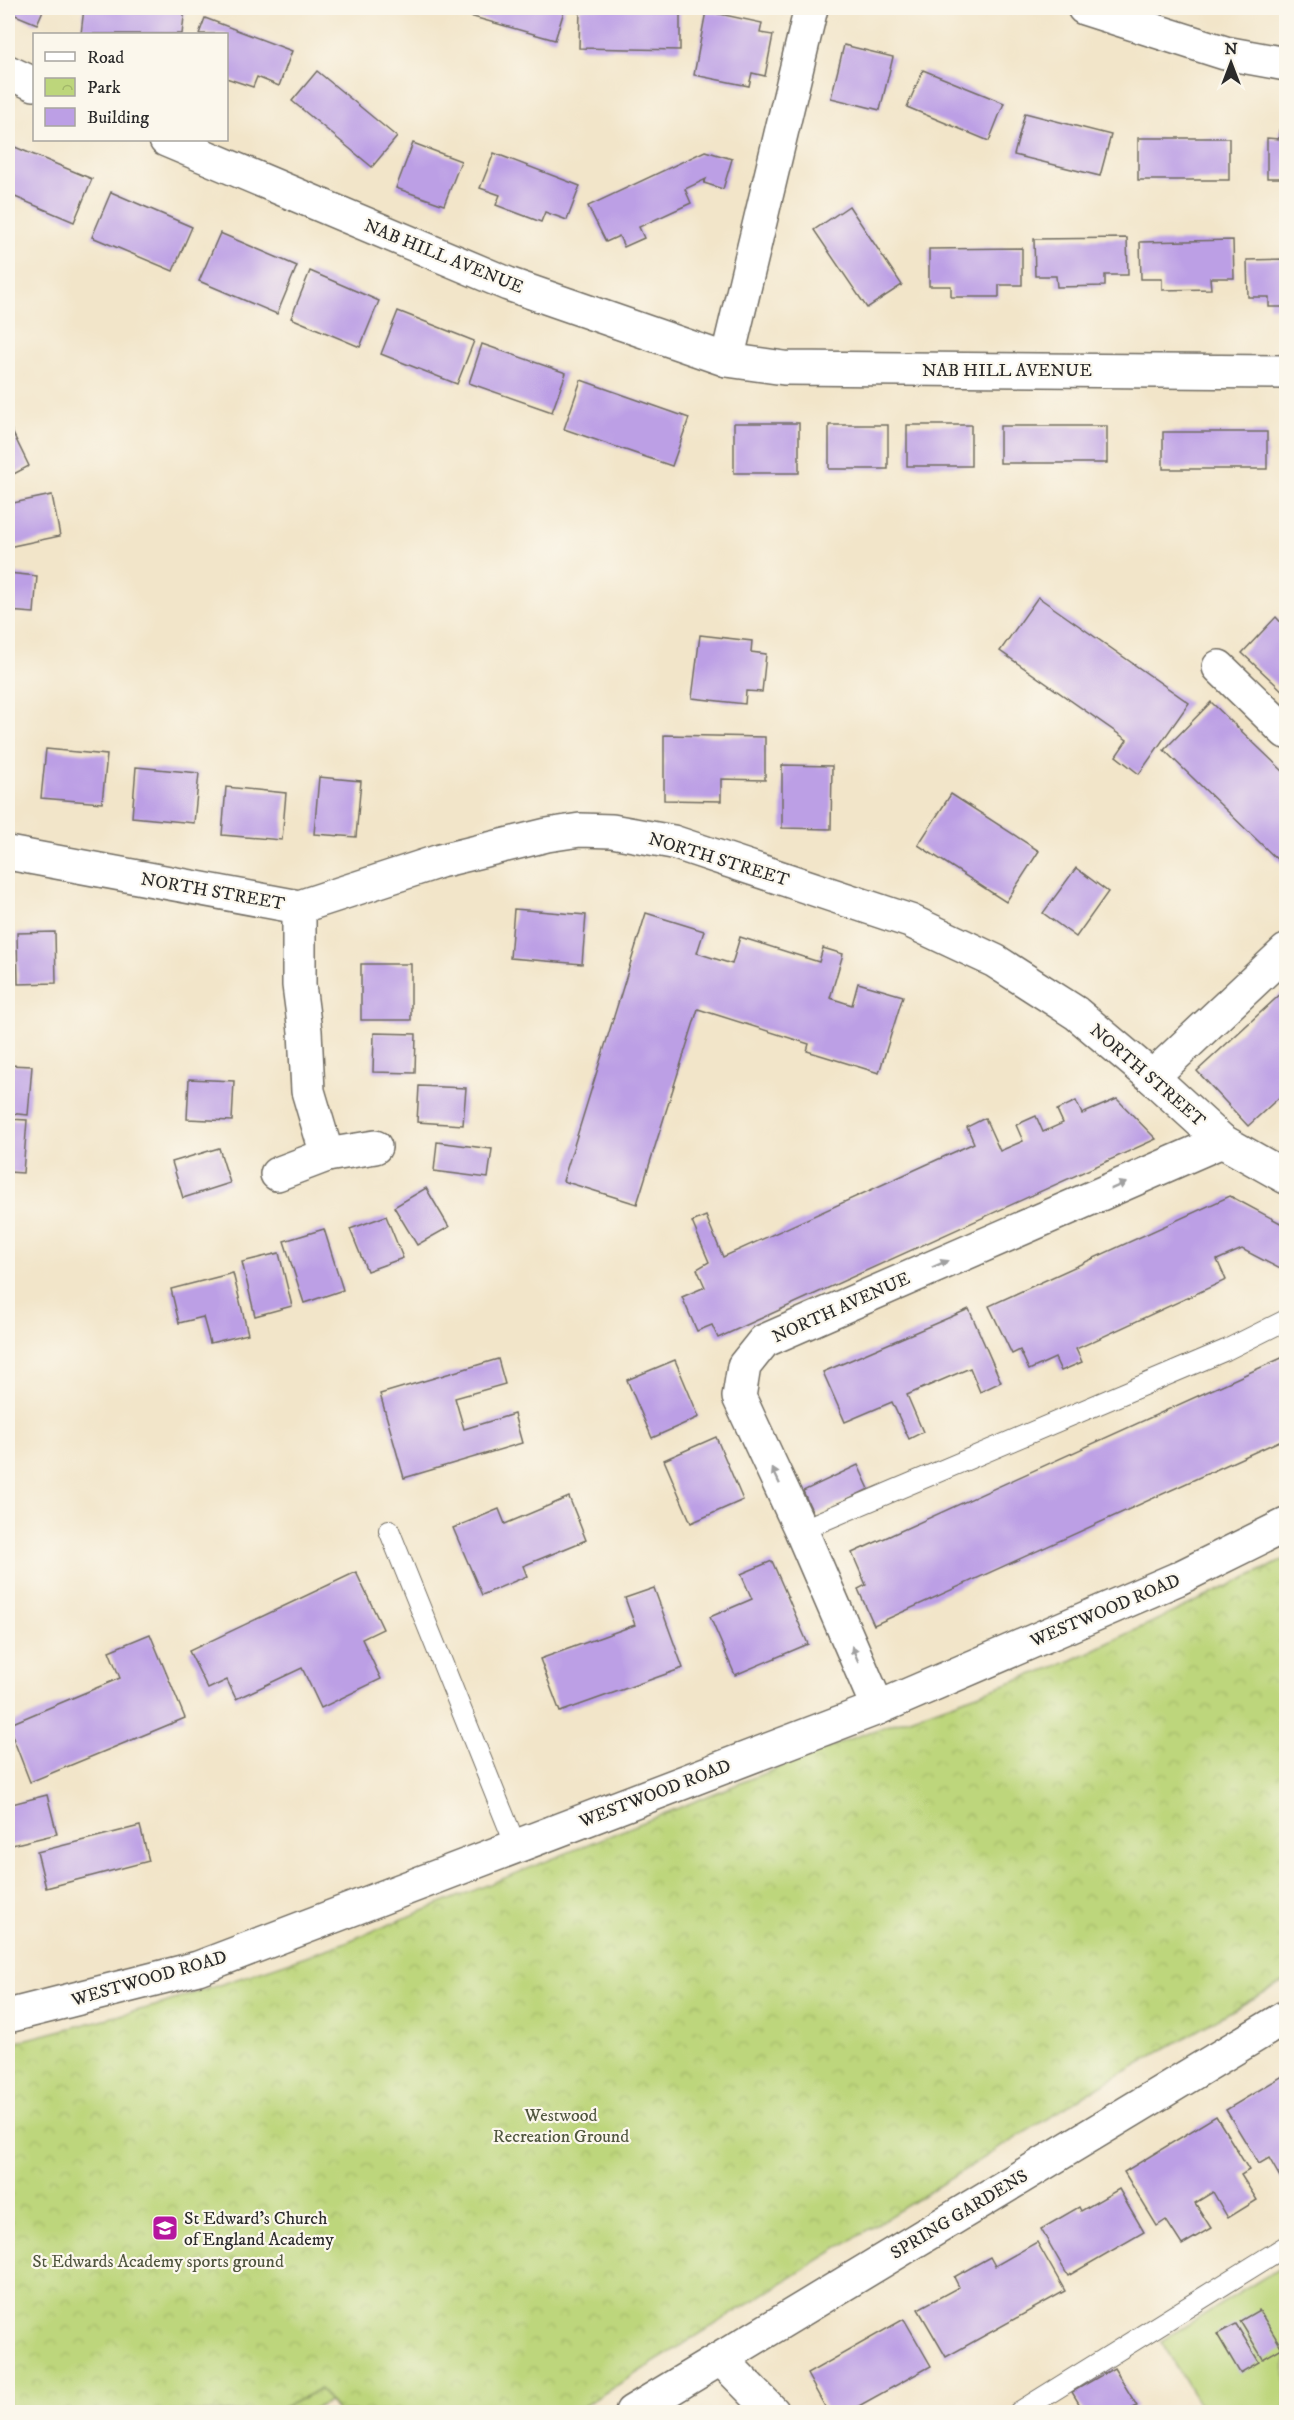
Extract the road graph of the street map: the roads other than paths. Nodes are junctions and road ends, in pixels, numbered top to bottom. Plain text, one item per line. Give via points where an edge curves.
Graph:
1 (811, 8) edge
2 (1084, 8) edge
3 (1287, 64) edge
4 (8, 72) edge
5 (33, 84) edge
6 (168, 141) edge
7 (727, 360) junction
8 (1287, 372) edge
9 (1219, 667) dead end
10 (1287, 732) edge
11 (8, 853) edge
12 (299, 907) junction
13 (1287, 951) edge
14 (1152, 1077) junction
15 (1222, 1141) junction
16 (375, 1147) dead end
17 (327, 1155) junction
18 (277, 1174) dead end
19 (1287, 1177) edge
20 (1287, 1320) edge
21 (1287, 1525) edge
22 (389, 1530) dead end
23 (801, 1530) junction
24 (878, 1708) junction
25 (516, 1846) junction
26 (8, 2016) edge
27 (1287, 2017) edge
28 (1287, 2246) edge
29 (721, 2359) junction
30 (632, 2412) edge
31 (773, 2412) edge
32 (1019, 2412) edge

1 - 7 street
2 - 3 street via 1225,53
4 - 5 street
6 - 7 street, NAB HILL AVENUE via 508,284
7 - 8 street, NAB HILL AVENUE via 784,368
9 - 10 street
11 - 12 street, NORTH STREET
12 - 14 street, NORTH STREET via 440,861 547,835 580,830 641,835 674,842 932,931 995,962 1076,1013
12 - 17 street via 299,986 308,1091
13 - 14 street
14 - 15 street, NORTH STREET
15 - 19 street, NORTH STREET
23 -> 15 street, NORTH AVENUE via 740,1397 744,1366 764,1341
16 - 17 street
17 - 18 street
20 - 23 lane via 1226,1350
21 - 24 street, WESTWOOD ROAD via 1177,1579
22 - 25 lane
24 -> 23 street, NORTH AVENUE
24 - 25 street, WESTWOOD ROAD
25 - 26 street, WESTWOOD ROAD via 198,1968
27 - 29 street, SPRING GARDENS
28 - 32 lane
29 - 30 street, SPRING GARDENS
29 - 31 street

